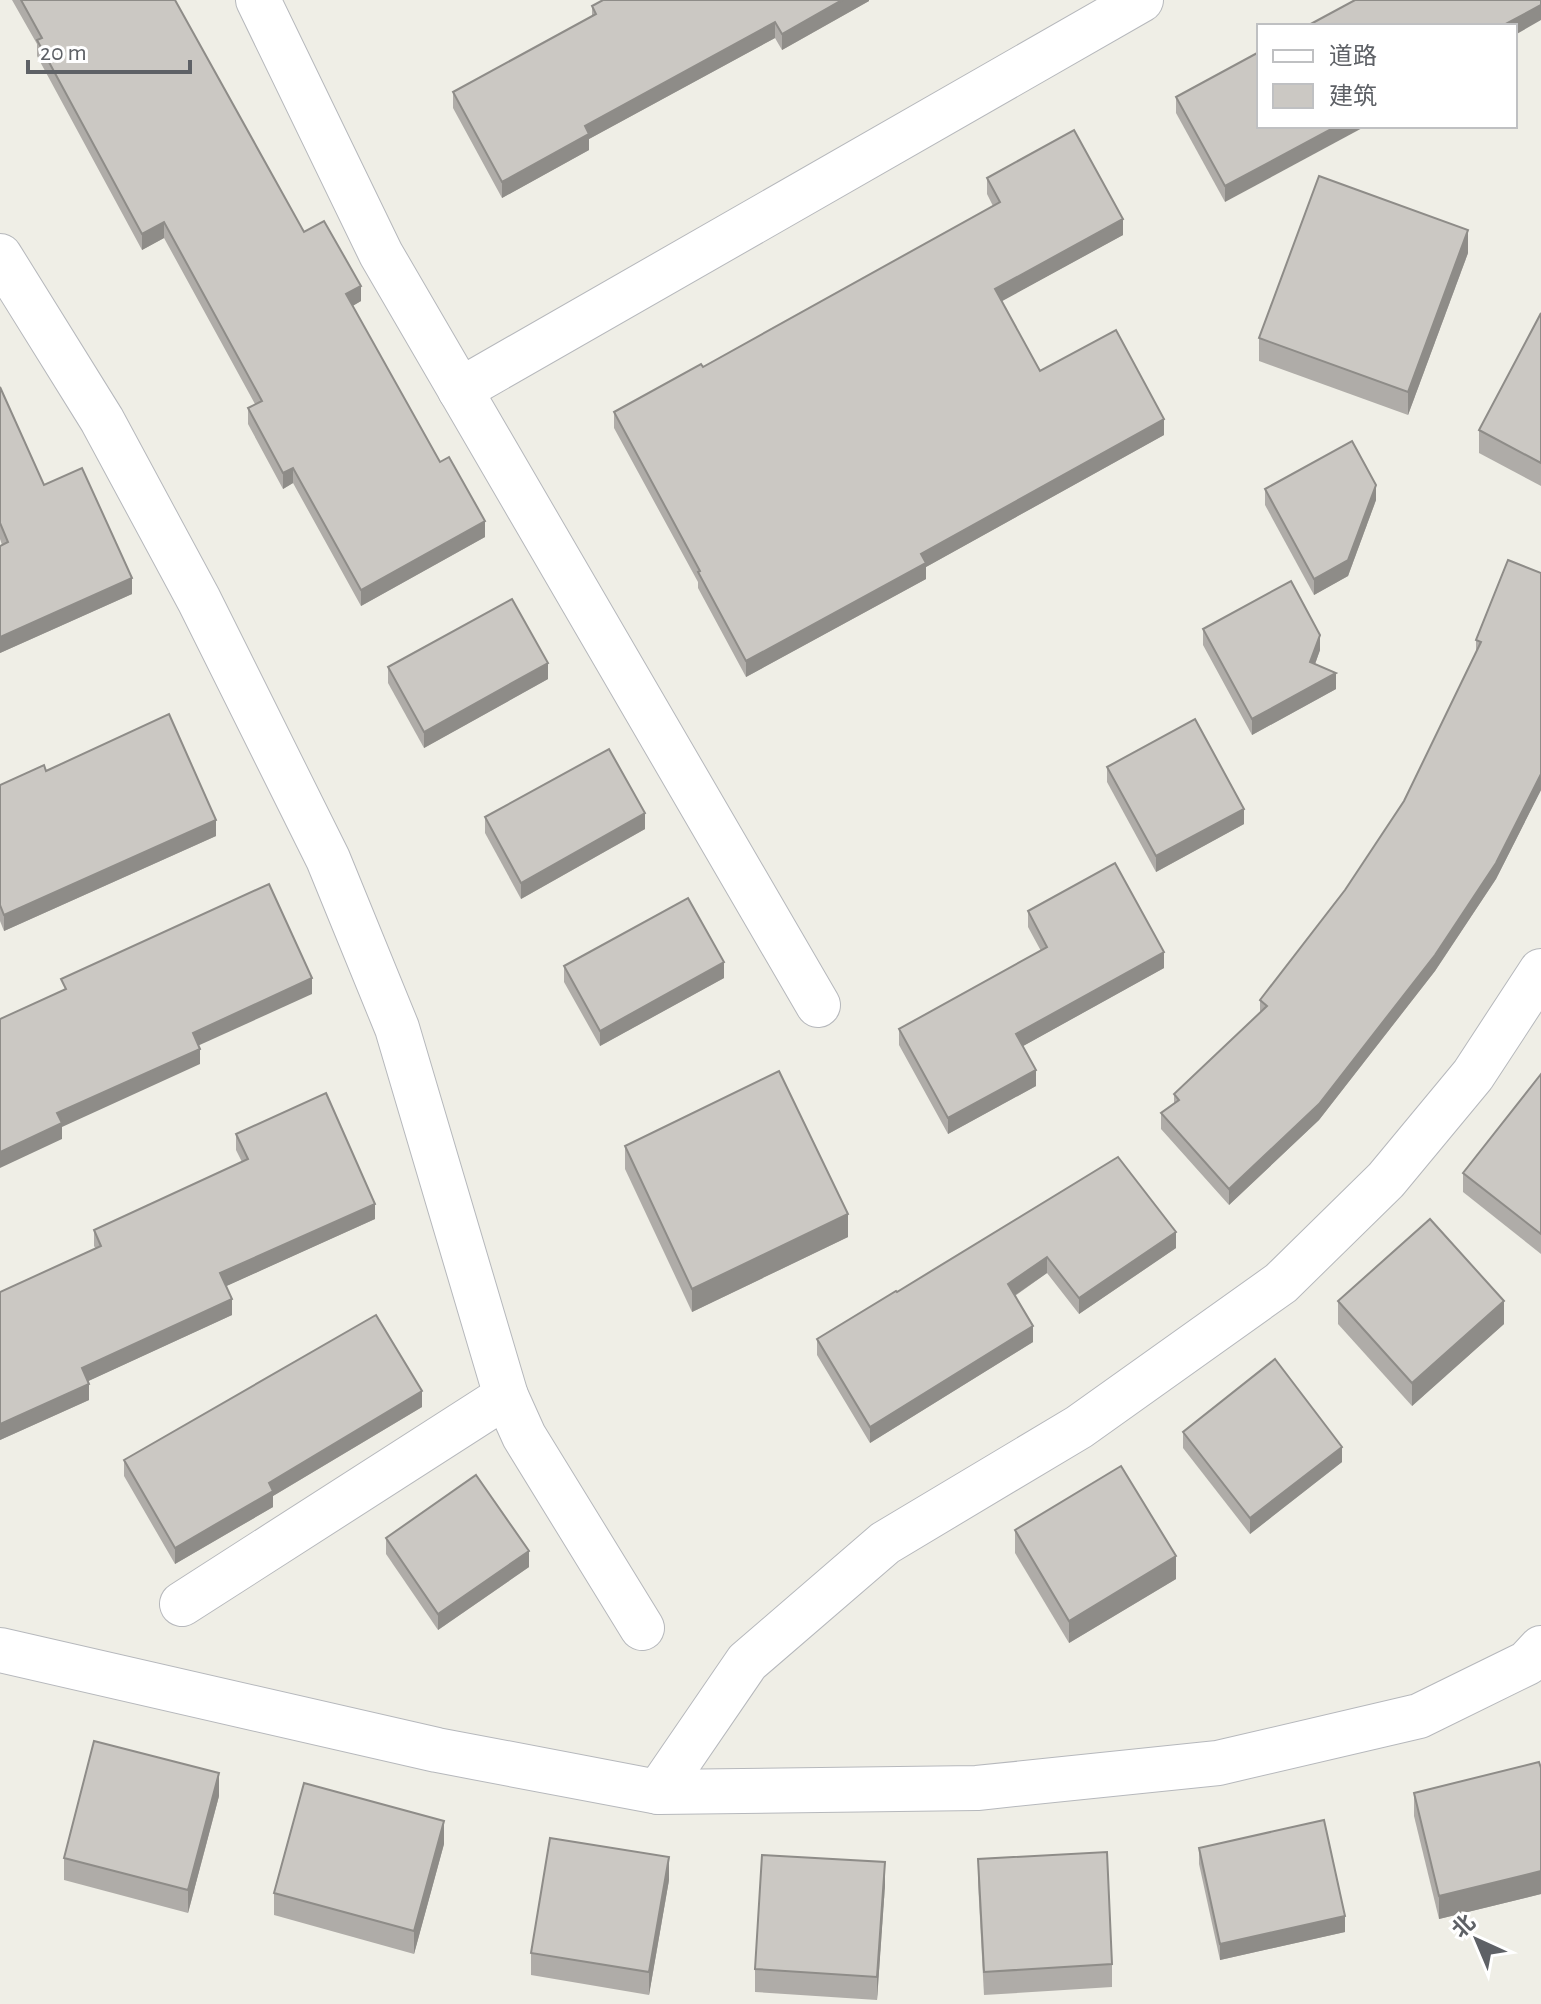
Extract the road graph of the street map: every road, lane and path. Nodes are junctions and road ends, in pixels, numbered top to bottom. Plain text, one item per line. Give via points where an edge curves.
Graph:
1 (258, 0) edge
2 (1141, 0) edge
3 (0, 256) edge
4 (460, 390) junction
5 (1541, 971) edge
6 (818, 1005) dead end
7 (506, 1396) junction
8 (182, 1604) dead end
9 (642, 1628) dead end
10 (1541, 1648) edge
11 (0, 1650) edge
12 (658, 1792) junction

1 - 4 street via 381,254
2 - 4 street
3 - 7 street via 110,434 328,859 397,1028
4 - 6 street
5 - 12 street via 1473,1075 1386,1180 1281,1283 1079,1427 885,1543 747,1662
7 - 8 street
7 - 9 street via 524,1436
10 - 12 street via 1527,1663 1419,1716 1218,1763 977,1788
11 - 12 street via 437,1750

